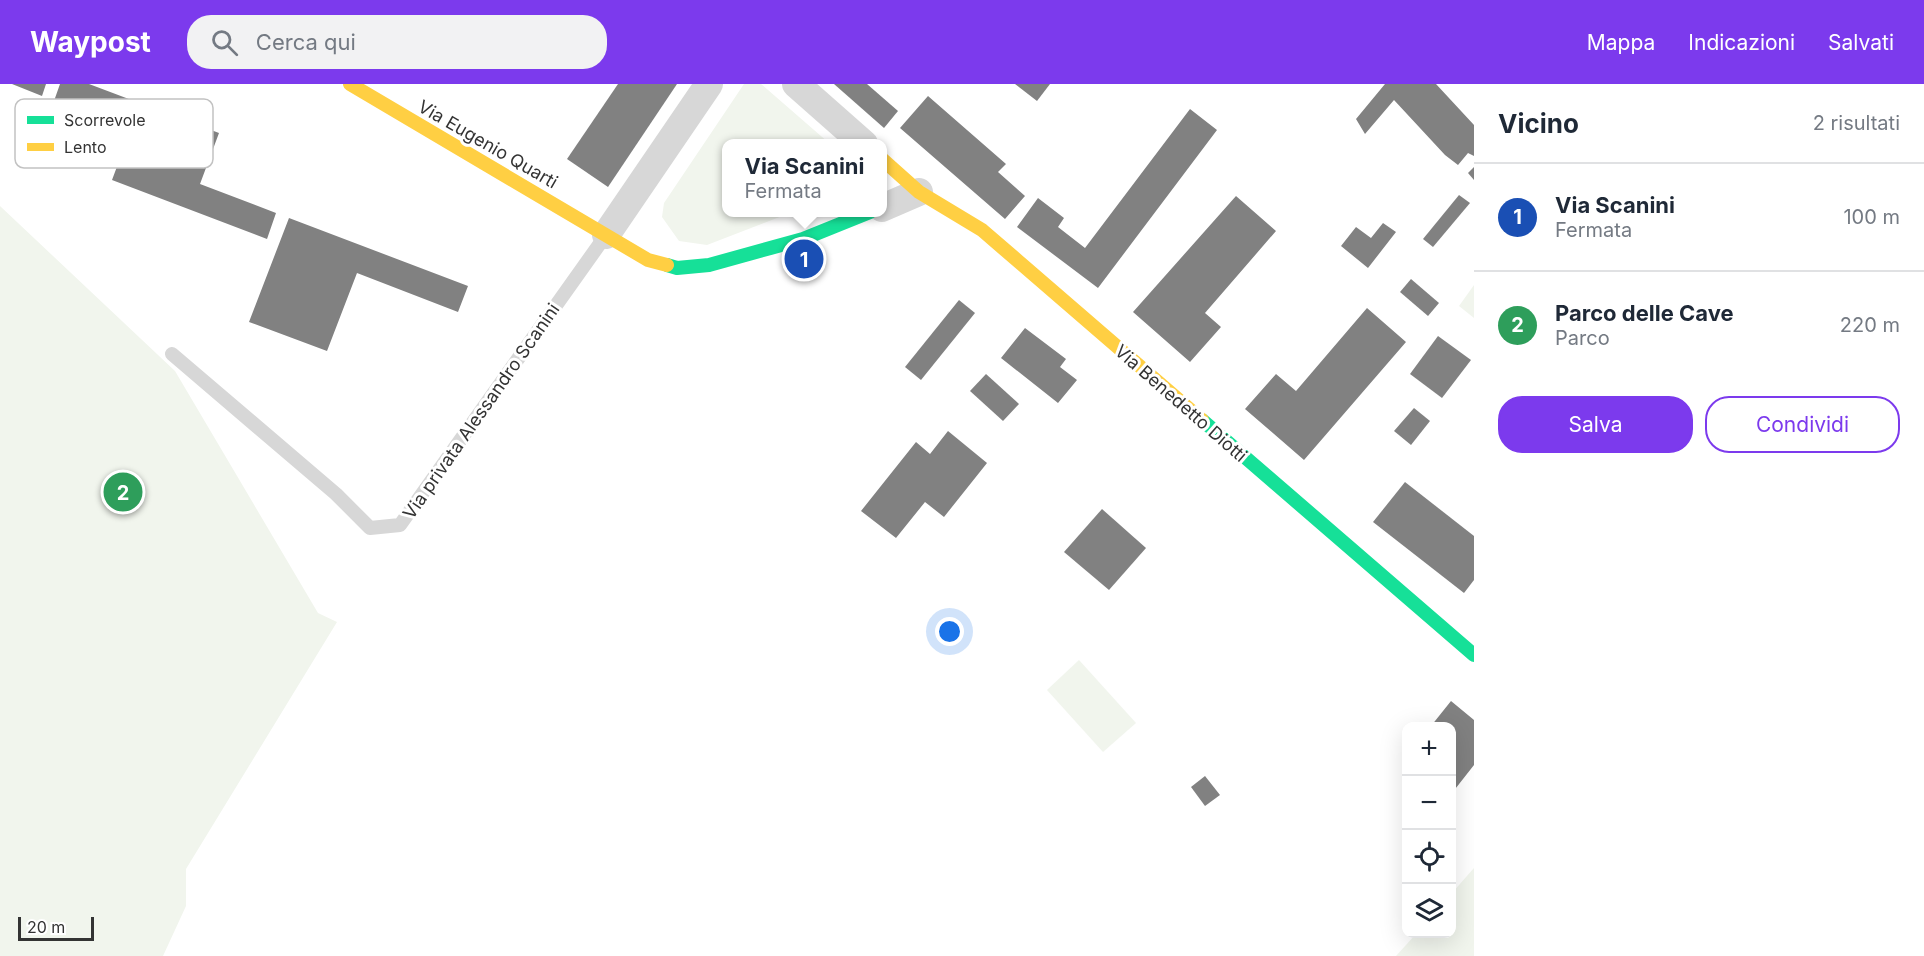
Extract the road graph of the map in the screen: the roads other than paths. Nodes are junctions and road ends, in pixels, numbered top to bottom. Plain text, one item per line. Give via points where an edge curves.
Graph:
1 (350, 84) edge
2 (709, 84) edge
3 (796, 84) edge
4 (858, 139) edge
5 (887, 163) edge
6 (919, 192) junction
7 (887, 206) edge
8 (860, 217) edge
9 (606, 234) junction
10 (172, 354) dead end
11 (1474, 655) edge

1 - 9 street, Via Eugenio Quarti
2 - 9 street, Via privata Alessandro Scanini
3 - 4 street
5 - 6 street, Via Benedetto Diotti
6 - 7 street
6 - 11 street, Via Benedetto Diotti via 982,230
8 - 9 street via 803,239 709,266 677,268 648,260
9 - 10 lane, Via privata Alessandro Scanini via 400,525 370,528 336,494

